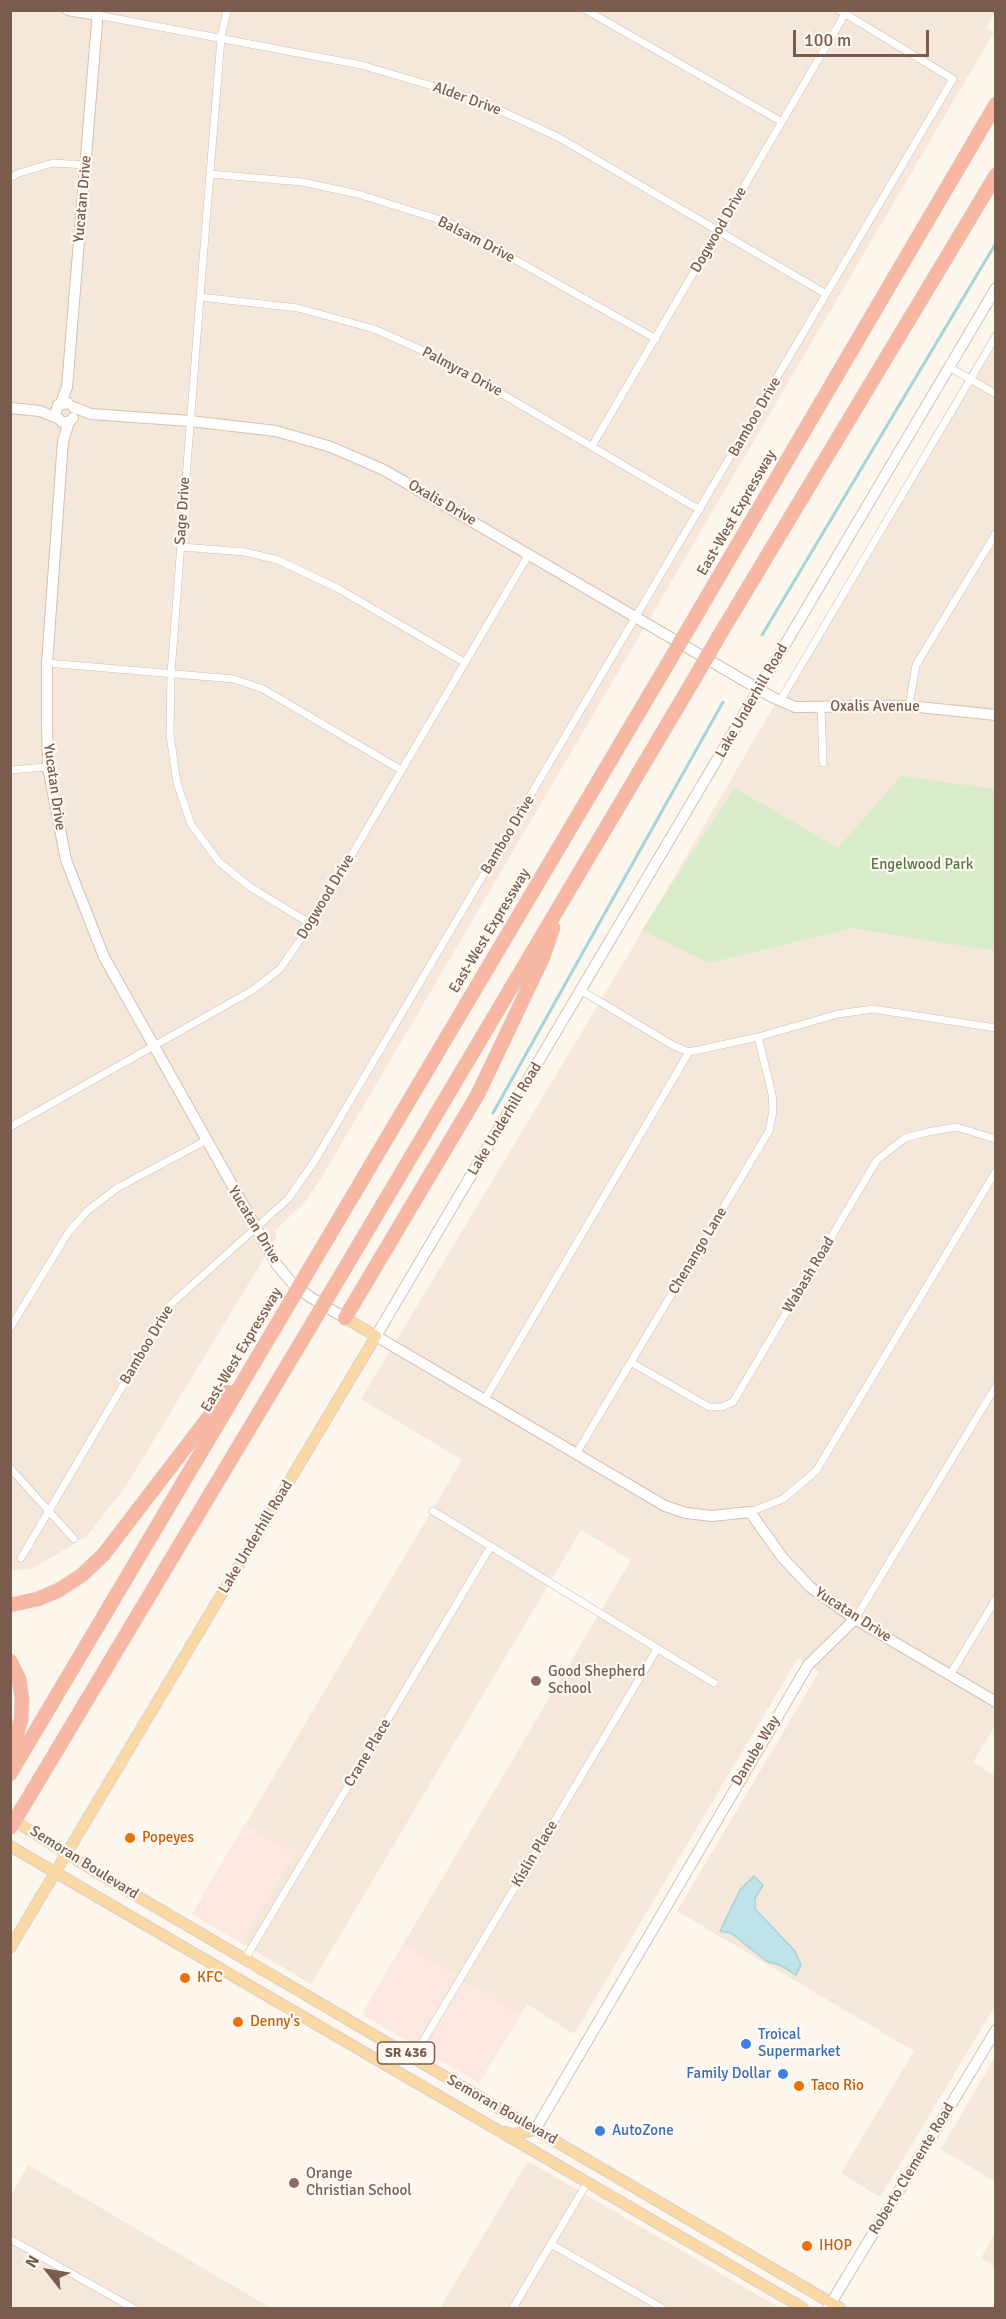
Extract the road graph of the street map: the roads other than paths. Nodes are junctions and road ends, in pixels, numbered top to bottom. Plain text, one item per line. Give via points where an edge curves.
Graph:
1 (68, 10) edge
2 (227, 10) edge
3 (586, 10) edge
4 (842, 12) edge
5 (97, 13) edge
6 (221, 38) junction
7 (996, 104) edge
8 (782, 122) junction
9 (86, 165) junction
10 (210, 174) junction
11 (996, 175) edge
12 (10, 178) edge
13 (718, 229) junction
14 (996, 288) edge
15 (826, 294) junction
16 (200, 297) junction
17 (996, 336) edge
18 (656, 339) junction
19 (949, 367) junction
20 (970, 378) junction
21 (996, 393) edge
22 (10, 408) edge
23 (65, 413) junction
24 (190, 421) junction
25 (592, 446) junction
26 (700, 510) junction
27 (996, 533) edge
28 (180, 547) junction
29 (529, 554) junction
30 (637, 617) junction
31 (464, 662) junction
32 (47, 663) junction
33 (171, 673) junction
34 (758, 689) junction
35 (780, 701) junction
36 (909, 705) junction
37 (821, 707) junction
38 (996, 715) edge
39 (822, 763) dead end
40 (48, 767) junction
41 (10, 770) edge
42 (401, 770) junction
43 (562, 901) junction
44 (311, 924) junction
45 (582, 991) junction
46 (996, 1028) edge
47 (758, 1037) junction
48 (152, 1046) junction
49 (689, 1052) junction
50 (10, 1127) edge
51 (996, 1139) edge
52 (205, 1141) junction
53 (996, 1171) edge
54 (256, 1229) junction
55 (345, 1318) junction
56 (10, 1328) edge
57 (271, 1334) junction
58 (376, 1336) junction
59 (632, 1363) junction
60 (996, 1386) edge
61 (485, 1399) junction
62 (576, 1454) junction
63 (10, 1468) edge
64 (49, 1511) junction
65 (433, 1511) dead end
66 (750, 1512) junction
67 (74, 1539) dead end
68 (491, 1546) junction
69 (21, 1558) dead end
70 (996, 1599) edge
71 (10, 1605) edge
72 (855, 1619) junction
73 (657, 1649) junction
74 (10, 1661) edge
75 (950, 1675) junction
76 (714, 1683) dead end
77 (996, 1702) edge
78 (10, 1757) edge
79 (10, 1774) edge
80 (10, 1818) edge
81 (10, 1828) edge
82 (10, 1846) edge
83 (67, 1853) junction
84 (56, 1873) junction
85 (10, 1948) edge
86 (245, 1959) junction
87 (996, 2030) edge
88 (413, 2058) junction
89 (499, 2130) junction
90 (535, 2130) junction
91 (559, 2143) junction
92 (523, 2145) junction
93 (587, 2183) junction
94 (10, 2239) edge
95 (551, 2244) junction
96 (833, 2307) edge
97 (133, 2308) edge
98 (513, 2308) edge
99 (662, 2308) edge
100 (803, 2308) edge

1 - 5 street, Alder Drive
2 - 6 street, Sage Drive
3 - 8 street
4 - 8 street, Dogwood Drive
4 - 15 street, Bamboo Drive via 953,79
5 - 6 street, Alder Drive
5 - 9 street, Yucatan Drive
6 - 10 street, Sage Drive
6 - 13 street, Alder Drive via 361,65 473,98 558,137
7 - 57 highway, East-West Expressway, bridge
8 - 13 street, Dogwood Drive
9 - 12 street via 53,163
9 - 23 street, Yucatan Drive
10 - 16 street, Sage Drive
10 - 18 street, Balsam Drive via 302,182 358,194 450,223
11 - 43 highway, bridge
13 - 15 street, Alder Drive
13 - 18 street, Dogwood Drive
14 - 19 street, Lake Underhill Road
15 - 26 street, Bamboo Drive
16 - 24 street, Sage Drive
16 - 25 street, Palmyra Drive via 298,308 374,329 444,360
17 - 20 street, Lake Underhill Road
18 - 25 street, Dogwood Drive
19 - 20 street
19 - 34 street, Lake Underhill Road
20 - 21 street
20 - 35 street, Lake Underhill Road
22 - 23 street
23 - 24 street, Oxalis Drive
23 - 32 street, Yucatan Drive
24 - 28 street, Sage Drive
24 - 29 street, Oxalis Drive via 276,431 331,447 384,470
25 - 26 street, Palmyra Drive
26 - 30 street, Bamboo Drive
27 - 36 street via 916,665
28 - 31 street via 245,552 278,560 339,589
28 - 33 street, Sage Drive
29 - 30 street, Oxalis Drive
29 - 31 street, Dogwood Drive
30 - 34 street, Oxalis Drive
30 - 54 street, Bamboo Drive via 314,1162 288,1199
31 - 42 street, Dogwood Drive
32 - 33 street
32 - 40 street, Yucatan Drive
33 - 42 street via 234,679 262,689
33 - 44 street, Sage Drive via 170,735 177,783 191,824 227,868 249,887
34 - 35 street, Oxalis Avenue
34 - 45 street, Lake Underhill Road
35 - 37 street, Oxalis Avenue via 795,707
36 - 37 street, Oxalis Avenue
36 - 38 street, Oxalis Avenue
37 - 39 street
40 - 41 street
40 - 48 street, Yucatan Drive via 66,860 84,910 104,957
42 - 44 street, Dogwood Drive
43 - 55 highway via 543,957 478,1094
43 - 81 highway, bridge
44 - 48 street, Dogwood Drive via 280,969 253,990
45 - 49 street
45 - 58 street, Lake Underhill Road
46 - 47 street via 873,1009 838,1014
47 - 49 street
47 - 59 street, Chenango Lane via 772,1094 769,1131
48 - 50 street, Dogwood Drive
48 - 52 street, Yucatan Drive
49 - 61 street
51 - 59 street, Wabash Road via 956,1128 928,1132 905,1138 877,1160 733,1402 709,1407
52 - 54 street, Yucatan Drive
52 - 56 street via 117,1188 87,1211 68,1233
53 - 66 street via 821,1465 783,1499
54 - 55 street, Yucatan Drive via 293,1284
54 - 64 street, Bamboo Drive via 171,1304
55 - 58 main road, Yucatan Drive
57 - 71 highway via 104,1554 59,1590
57 - 79 highway, East-West Expressway
58 - 61 street, Yucatan Drive
58 - 83 main road, Lake Underhill Road
59 - 62 street, Chenango Lane
60 - 72 street, Danube Way
61 - 62 street, Yucatan Drive
62 - 66 street, Yucatan Drive via 640,1493 676,1509 712,1516
63 - 64 street
64 - 67 street
64 - 69 street, Bamboo Drive
65 - 68 street
66 - 72 street, Yucatan Drive via 795,1572
68 - 73 street
68 - 86 street, Crane Place
70 - 75 street
72 - 75 street, Yucatan Drive
72 - 90 street, Danube Way via 808,1665
73 - 76 street
73 - 88 street, Kislin Place
74 - 78 highway via 19,1679 22,1699 21,1720
75 - 77 street, Yucatan Drive
80 - 83 main road, Semoran Boulevard / SR 436
82 - 84 main road, Semoran Boulevard / SR 436
83 - 84 main road, Lake Underhill Road
83 - 86 main road, Semoran Boulevard / SR 436
84 - 85 main road, Lake Underhill Road
84 - 89 main road, Semoran Boulevard / SR 436
86 - 88 main road, Semoran Boulevard / SR 436
87 - 96 street, Roberto Clemente Road
88 - 90 main road, Semoran Boulevard / SR 436
89 - 90 main road via 514,2134
89 - 92 main road, Semoran Boulevard / SR 436
90 - 91 main road, Semoran Boulevard / SR 436
91 - 92 main road via 541,2139
91 - 96 main road, Semoran Boulevard / SR 436
92 - 93 main road, Semoran Boulevard / SR 436
93 - 95 street
93 - 100 main road, Semoran Boulevard / SR 436
94 - 97 street
95 - 98 street
95 - 99 street

